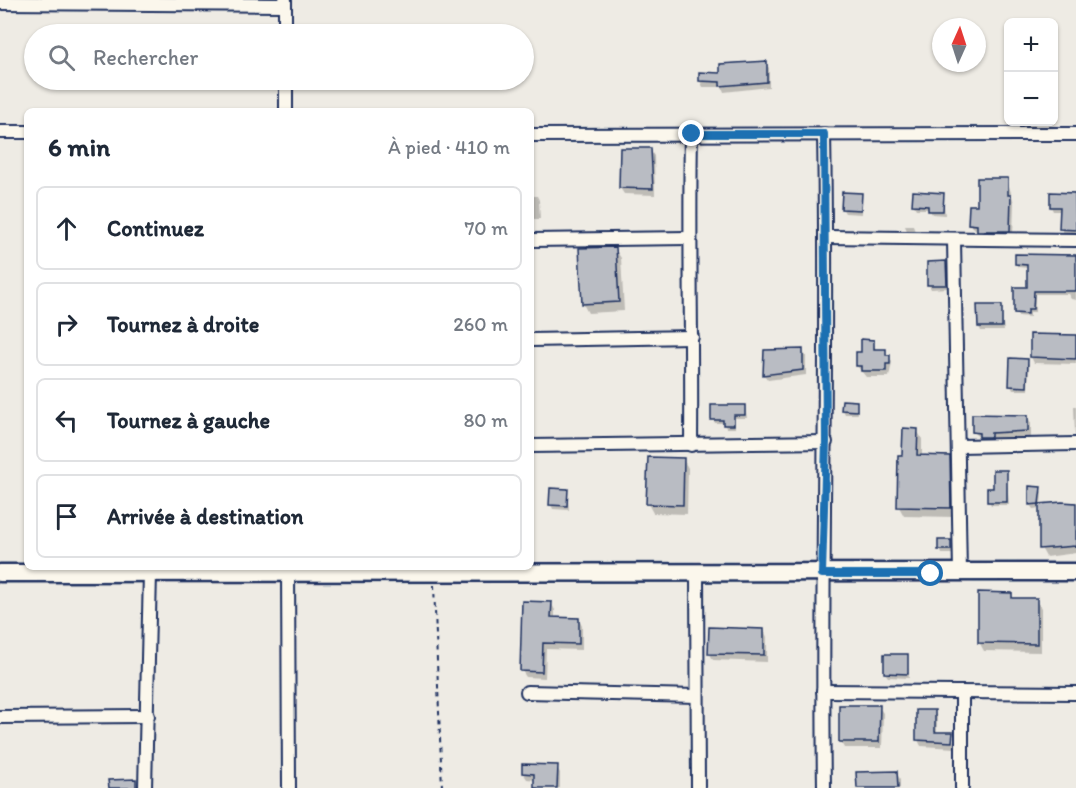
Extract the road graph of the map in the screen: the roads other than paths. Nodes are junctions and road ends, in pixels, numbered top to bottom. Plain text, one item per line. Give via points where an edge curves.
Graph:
1 (146, 2) edge
2 (285, 2) edge
3 (0, 3) edge
4 (285, 24) edge
5 (286, 90) edge
6 (286, 108) edge
7 (0, 132) edge
8 (24, 132) edge
9 (692, 134) junction
10 (824, 134) junction
11 (1076, 134) edge
12 (534, 135) edge
13 (826, 237) junction
14 (689, 238) junction
15 (534, 240) edge
16 (954, 240) junction
17 (1076, 240) edge
18 (692, 337) junction
19 (534, 340) edge
20 (826, 442) junction
21 (1076, 444) edge
22 (691, 445) junction
23 (534, 446) edge
24 (958, 446) junction
25 (288, 570) edge
26 (433, 570) edge
27 (1076, 572) edge
28 (0, 573) edge
29 (150, 573) junction
30 (697, 573) junction
31 (960, 573) junction
32 (822, 574) junction
33 (823, 691) junction
34 (527, 692) dead end
35 (962, 692) junction
36 (1076, 693) edge
37 (697, 696) junction
38 (148, 716) junction
39 (0, 717) edge
40 (145, 788) edge
41 (289, 788) edge
42 (698, 788) edge
43 (824, 788) edge
44 (962, 788) edge

1 - 2 street
1 - 3 street
2 - 4 street
5 - 6 street
7 - 8 street
9 - 10 street
9 - 12 street
9 - 14 street
10 - 11 street
10 - 13 street
13 - 16 street
13 - 20 street
14 - 15 street
14 - 18 street
16 - 17 street
16 - 24 street
18 - 19 street
18 - 22 street
20 - 22 street
20 - 32 street
21 - 24 street
22 - 23 street
24 - 31 street
25 - 26 street
25 - 29 street
25 - 41 street
26 - 30 street
27 - 31 street
28 - 29 street
29 - 38 street
30 - 32 street
30 - 37 street
31 - 32 street
32 - 33 street
33 - 35 street
33 - 43 street
34 - 37 street
35 - 36 street
35 - 44 street
37 - 42 street
38 - 39 street
38 - 40 street

